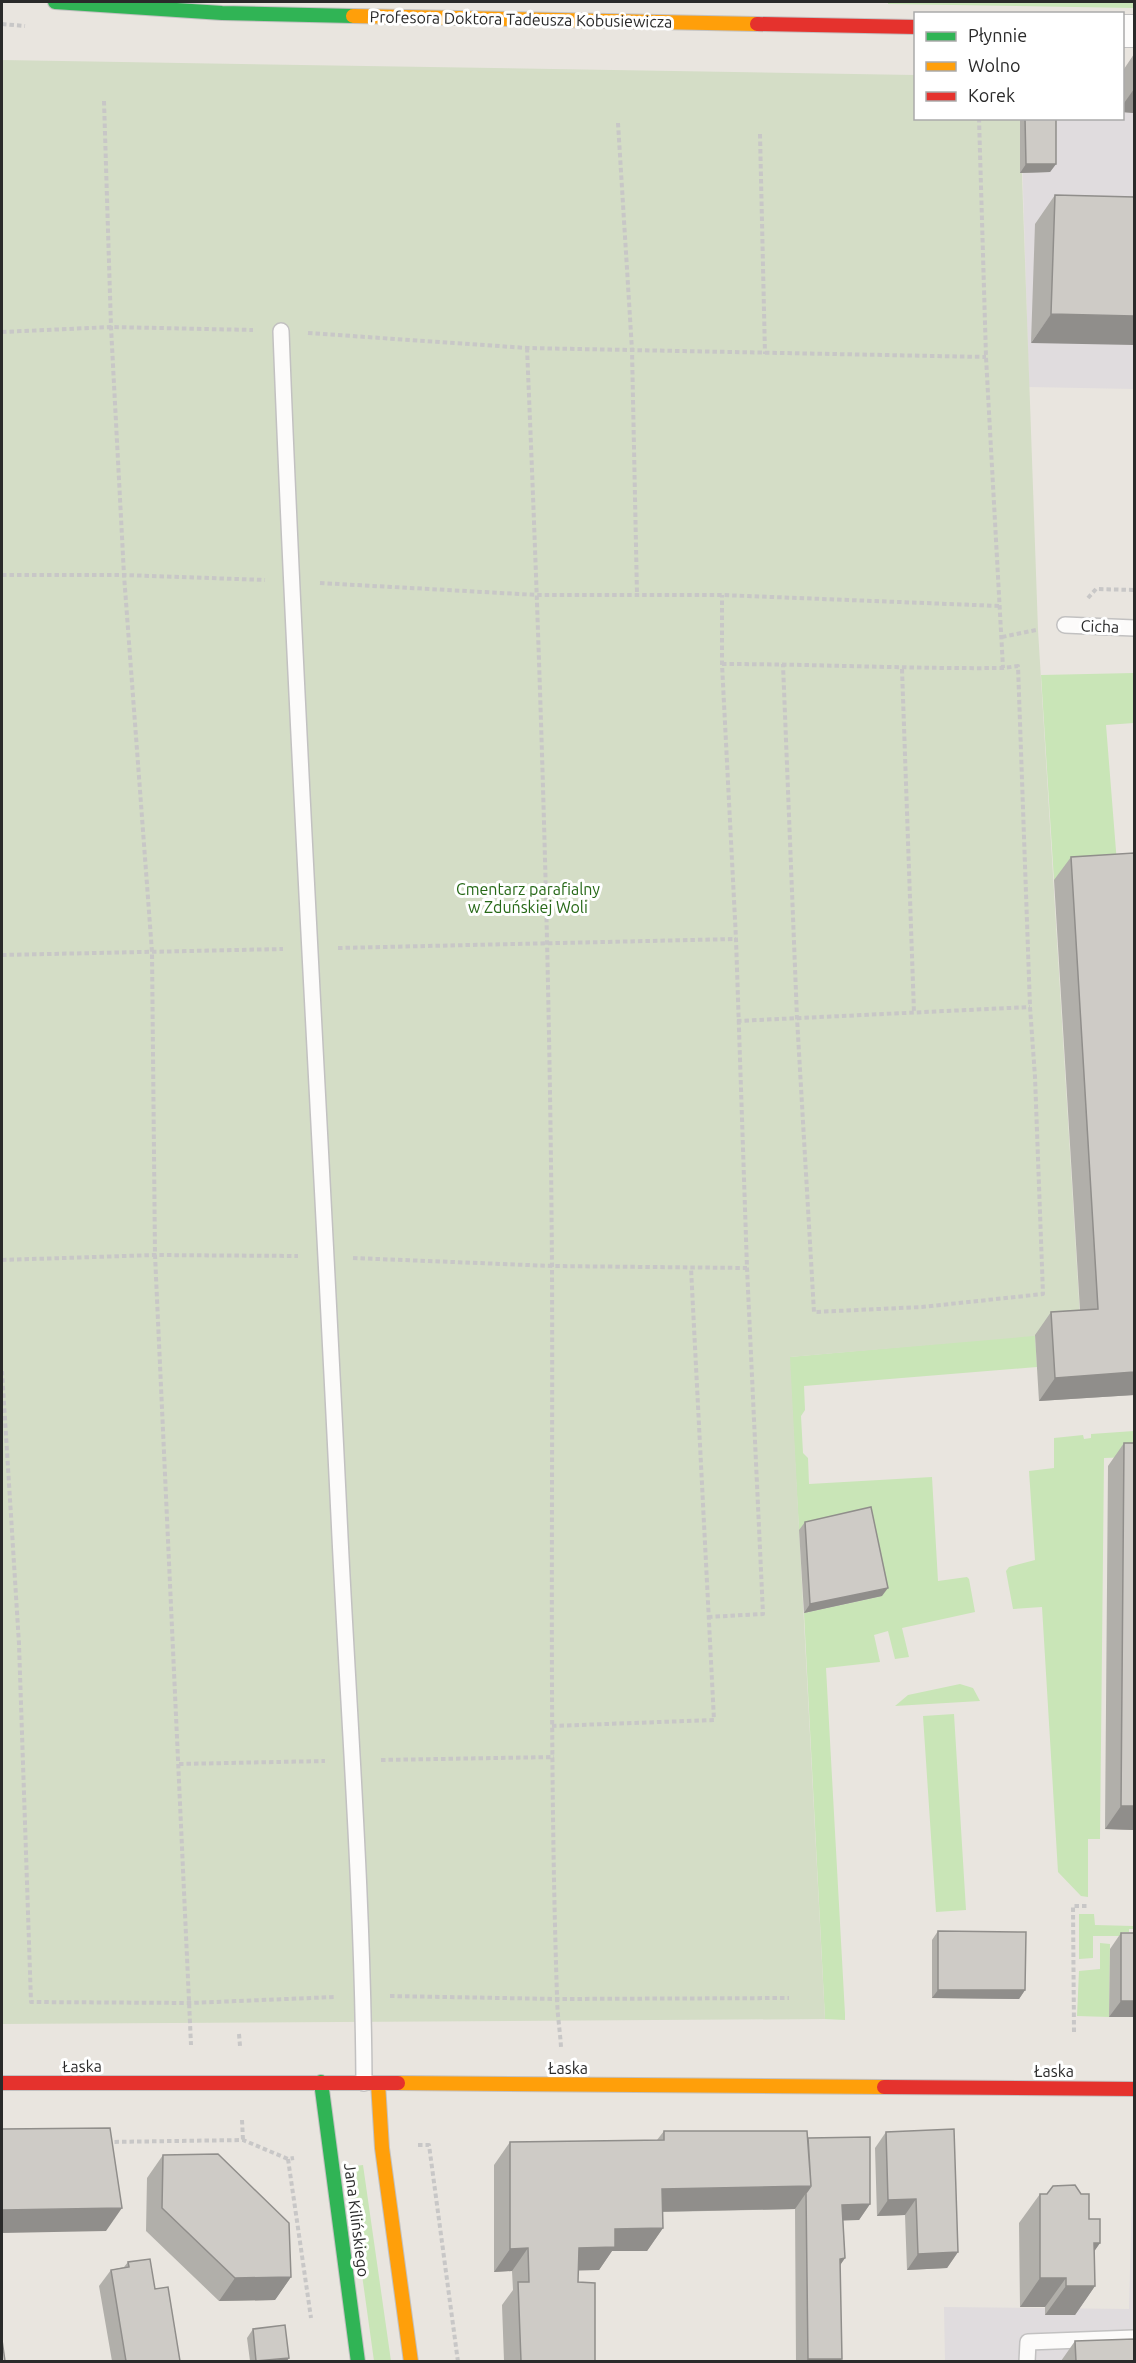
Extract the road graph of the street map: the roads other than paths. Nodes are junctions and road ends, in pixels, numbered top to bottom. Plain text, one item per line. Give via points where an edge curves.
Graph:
1 (55, 2) edge
2 (222, 8) edge
3 (914, 27) edge
4 (281, 331) road end
5 (1065, 625) road end
6 (1134, 628) edge
7 (321, 2082) junction
8 (2, 2083) edge
9 (371, 2083) junction
10 (1134, 2089) edge
11 (1134, 2337) edge
12 (358, 2361) edge
13 (411, 2361) edge
14 (1027, 2361) edge

1 - 2 street, Profesora Doktora Tadeusza Kobusiewicza
2 - 3 street, Profesora Doktora Tadeusza Kobusiewicza
4 - 9 lane via 290,581 363,1996
5 - 6 lane, Cicha
7 - 8 street, Łaska
7 - 9 street, Łaska
7 - 12 street, Jana Kilińskiego
9 - 10 street, Łaska
9 - 13 street, Jana Kilińskiego
11 - 14 lane via 1028,2342

